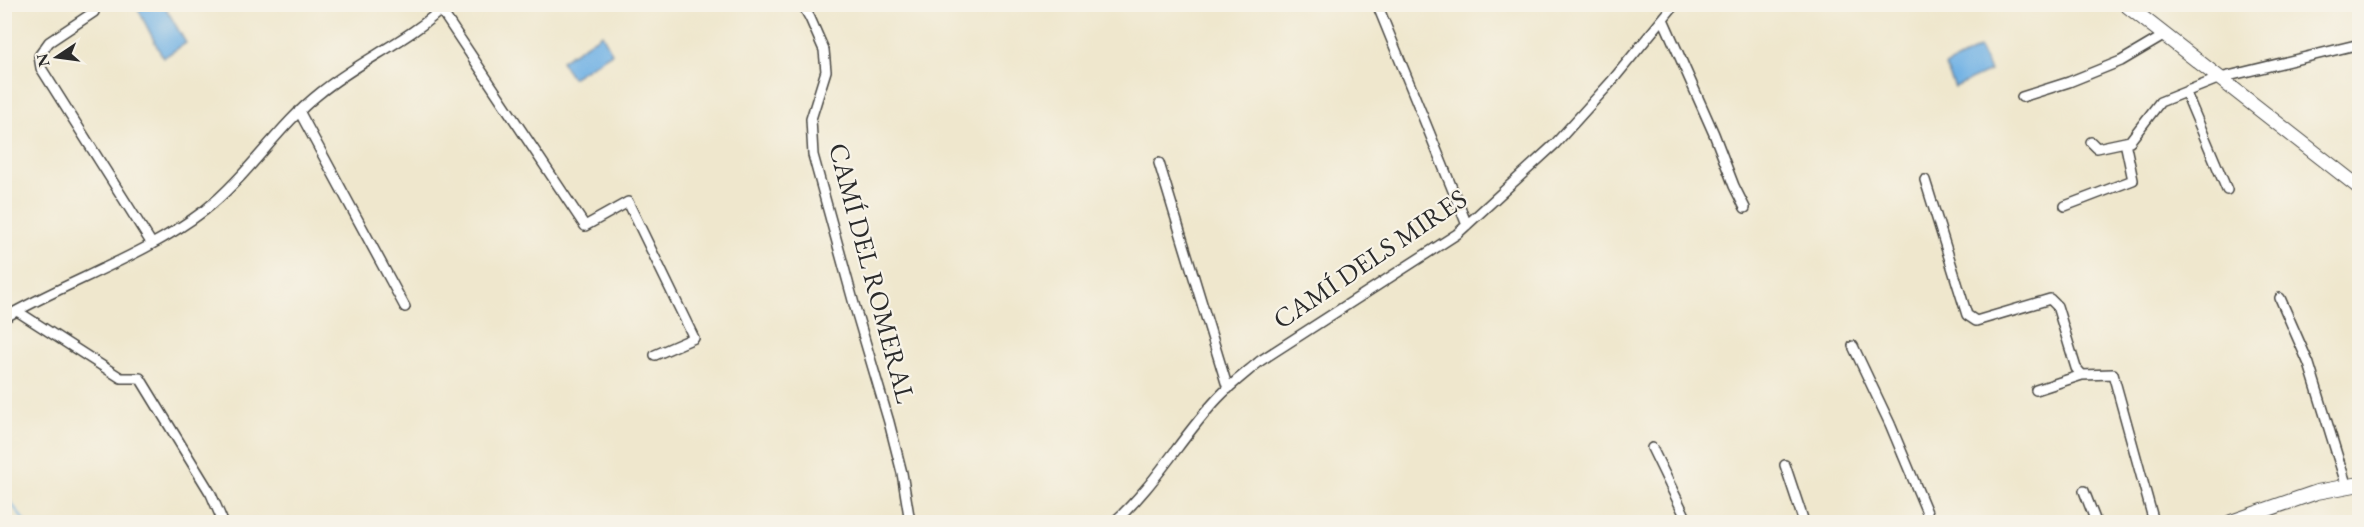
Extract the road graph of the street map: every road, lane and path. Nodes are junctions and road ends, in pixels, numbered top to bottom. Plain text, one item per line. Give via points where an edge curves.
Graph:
1 (95, 4) edge
2 (802, 4) edge
3 (1377, 4) edge
4 (1675, 4) edge
5 (2125, 4) edge
6 (444, 7) edge
7 (1663, 19) junction
8 (2165, 35) junction
9 (2360, 44) edge
10 (2220, 78) junction
11 (2186, 93) junction
12 (2022, 97) dead end
13 (299, 111) junction
14 (2091, 142) dead end
15 (2125, 142) junction
16 (1159, 163) dead end
17 (1925, 180) dead end
18 (2360, 188) edge
19 (2228, 190) dead end
20 (2065, 206) dead end
21 (1745, 208) dead end
22 (1467, 225) junction
23 (152, 244) junction
24 (2280, 298) dead end
25 (405, 307) dead end
26 (17, 311) junction
27 (4, 318) edge
28 (1853, 346) dead end
29 (655, 355) dead end
30 (2082, 375) junction
31 (1228, 389) junction
32 (2036, 390) dead end
33 (1652, 448) dead end
34 (1785, 465) dead end
35 (2353, 486) edge
36 (2084, 492) dead end
37 (223, 522) edge
38 (910, 522) edge
39 (1114, 522) edge
40 (1688, 522) edge
41 (1804, 522) edge
42 (1931, 522) edge
43 (2096, 522) edge
44 (2154, 522) edge
45 (2231, 522) edge

1 - 23 street via 94,12 85,20 49,42 39,56 41,68
2 - 38 street, CAMÍ DEL ROMERAL via 824,50 826,71 811,119 813,155 889,422
3 - 22 street
4 - 7 street, CAMÍ DELS MIRES
5 - 8 main road
6 - 13 street via 418,29 340,77
6 - 29 street via 585,226 628,202 694,338
7 - 21 street
7 - 22 street, CAMÍ DELS MIRES via 1555,144
8 - 10 main road
8 - 12 street via 2121,61
9 - 10 street
10 - 11 street
10 - 18 main road
11 - 15 street via 2160,102 2130,141
11 - 19 street
13 - 23 street via 239,180 183,226
13 - 25 street
14 - 15 street via 2097,148
15 - 20 street via 2133,180
16 - 31 street
17 - 30 street via 1967,315 1976,321 2050,299 2057,306 2076,368
22 - 31 street, CAMÍ DELS MIRES via 1260,362
23 - 26 street
24 - 35 street via 2309,364
26 - 27 street
26 - 37 street via 122,378 140,378 211,494
28 - 42 street
30 - 32 street
30 - 44 street via 2113,374
31 - 39 street, CAMÍ DELS MIRES
33 - 40 street
34 - 41 street
35 - 45 main road via 2317,492
36 - 43 street

